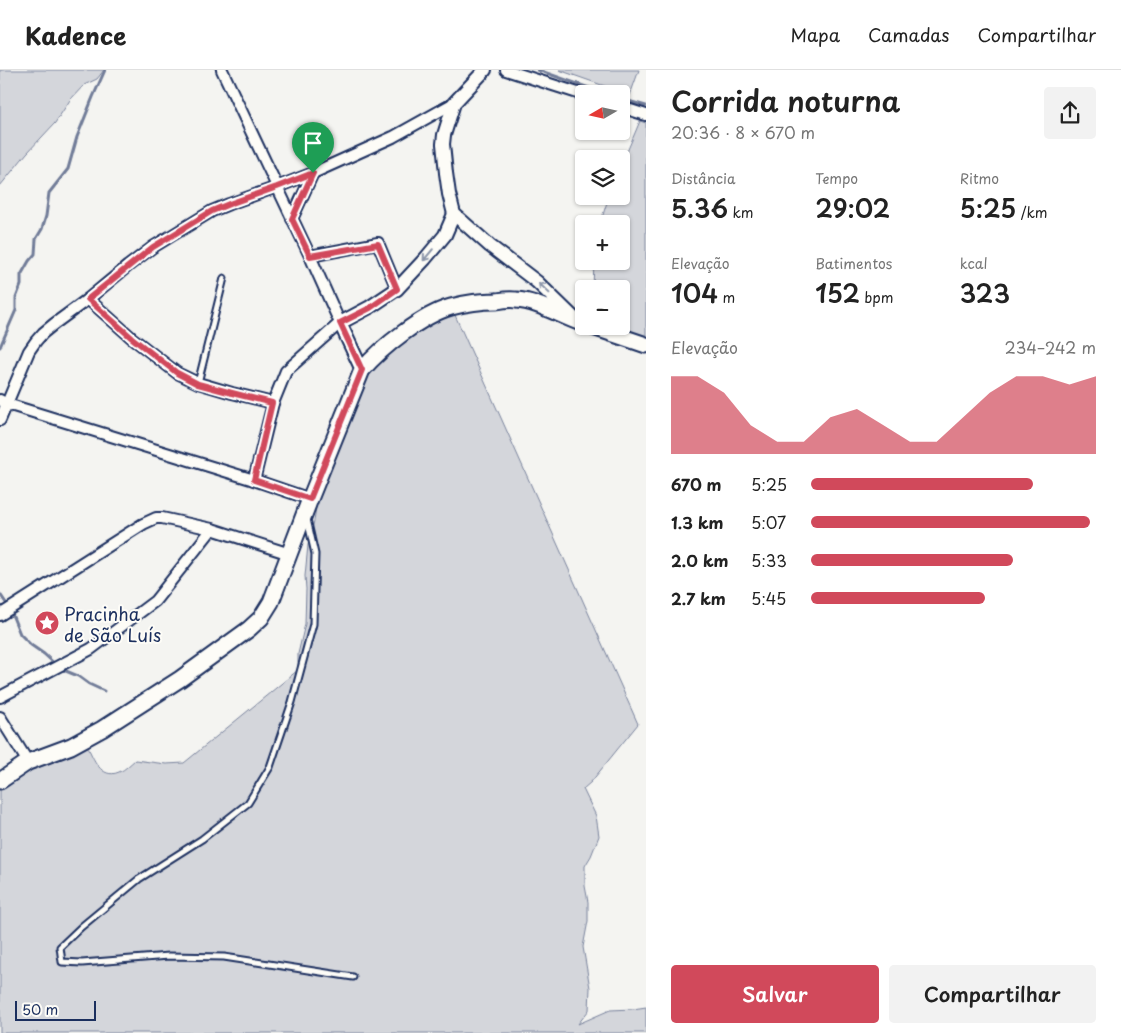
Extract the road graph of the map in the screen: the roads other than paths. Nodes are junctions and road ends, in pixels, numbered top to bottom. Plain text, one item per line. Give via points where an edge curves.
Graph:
1 (222, 70) edge
2 (485, 70) edge
3 (506, 70) edge
4 (575, 92) edge
5 (454, 103) junction
6 (630, 110) edge
7 (646, 115) edge
8 (313, 173) junction
9 (277, 187) junction
10 (454, 214) junction
11 (292, 219) junction
12 (310, 256) junction
13 (224, 278) dead end
14 (397, 289) junction
15 (88, 299) junction
16 (575, 316) edge
17 (575, 320) edge
18 (340, 323) junction
19 (618, 335) edge
20 (646, 344) edge
21 (362, 370) junction
22 (198, 384) junction
23 (4, 402) edge
24 (272, 403) junction
25 (0, 420) edge
26 (254, 480) junction
27 (308, 506) junction
28 (212, 529) junction
29 (290, 554) junction
30 (0, 615) edge
31 (0, 697) edge
32 (0, 717) edge
33 (28, 762) junction
34 (0, 781) edge
35 (353, 977) dead end

1 - 9 street
2 - 5 street
3 - 4 street
5 - 8 street via 393,137
5 - 10 street via 443,144
6 - 7 street
8 - 9 street
8 - 11 street
9 - 11 street
9 - 15 street via 212,211 153,247
10 -> 14 street via 445,234
16 -> 10 street
11 - 12 street
12 - 14 street via 378,244
12 - 18 street
13 - 22 lane
14 - 18 street
15 - 22 street via 177,373
15 - 23 street via 36,340
17 - 21 main road via 542,306 516,300 483,301 451,307 427,317 398,337
18 - 21 street
18 - 24 street via 286,371
19 - 20 main road
21 - 27 main road
22 - 24 street
23 - 25 street
23 - 26 street
24 - 26 street
26 - 27 street
27 - 29 main road
27 - 35 lane via 315,554 313,624 270,767 248,804 202,839 139,879 60,946 62,962 169,956 224,957
28 - 29 street
28 - 30 street via 162,518 150,520
28 - 31 street via 155,600 91,648
29 - 33 main road via 271,602 249,629 180,679 102,729 71,746
32 - 33 street
33 - 34 main road

